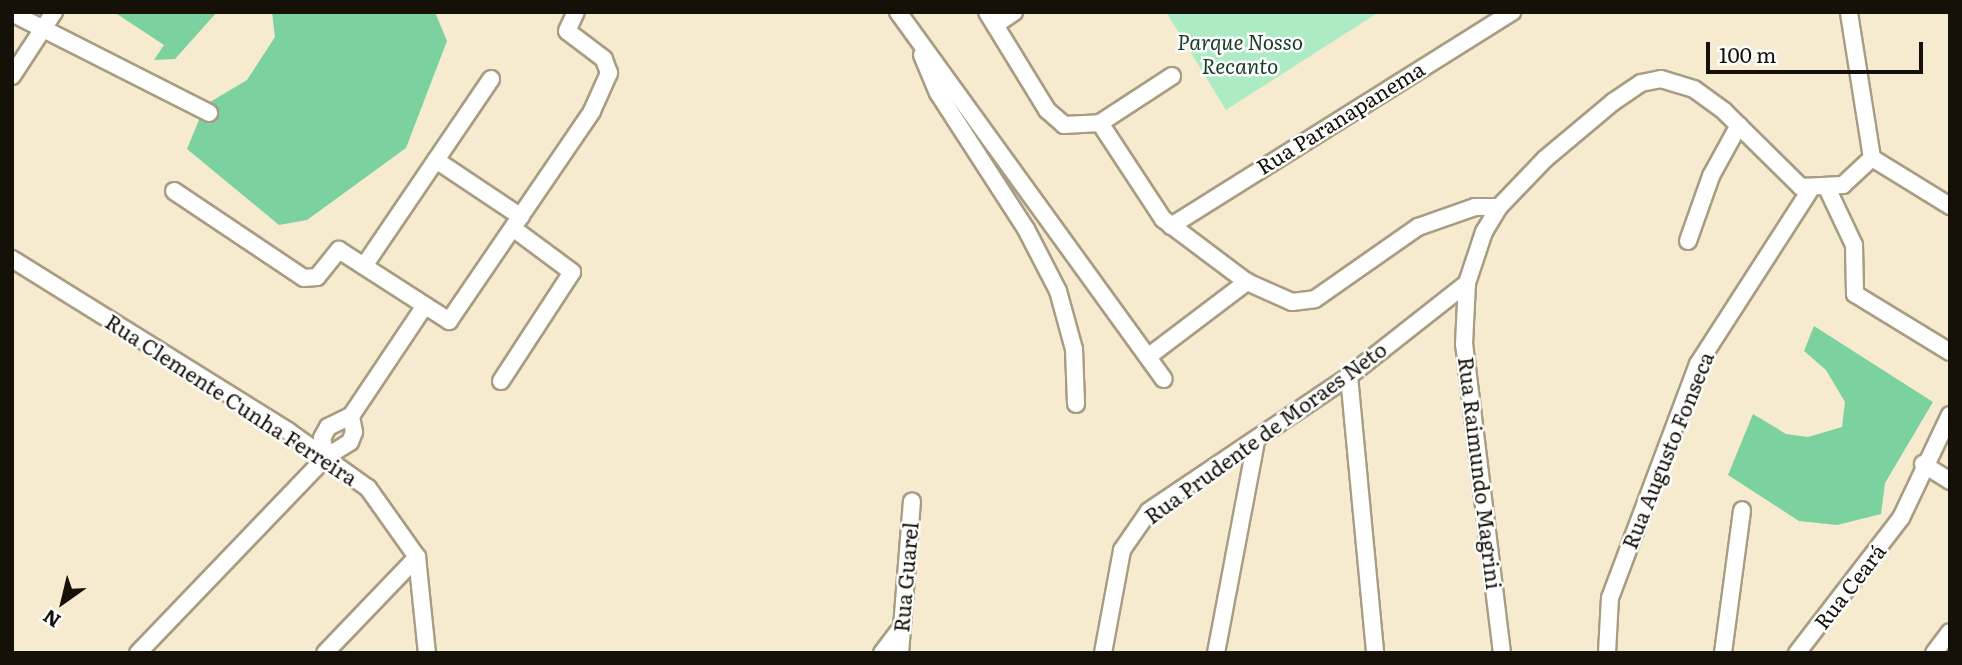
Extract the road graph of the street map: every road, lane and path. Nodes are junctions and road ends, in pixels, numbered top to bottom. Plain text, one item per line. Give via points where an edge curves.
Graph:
1 (54, 12) edge
2 (576, 12) edge
3 (898, 12) edge
4 (1014, 12) edge
5 (1511, 12) edge
6 (1849, 12) edge
7 (12, 13) edge
8 (991, 18) edge
9 (44, 29) junction
10 (918, 42) junction
11 (12, 76) edge
12 (1172, 76) dead end
13 (491, 79) dead end
14 (209, 113) dead end
15 (1100, 123) junction
16 (1739, 125) junction
17 (1872, 158) junction
18 (436, 160) junction
19 (1810, 190) junction
20 (1828, 190) junction
21 (174, 191) dead end
22 (1950, 206) edge
23 (1499, 207) junction
24 (518, 223) junction
25 (1171, 226) junction
26 (1688, 241) dead end
27 (12, 259) edge
28 (364, 266) junction
29 (1247, 282) junction
30 (1466, 283) junction
31 (424, 307) junction
32 (1950, 352) edge
33 (1149, 356) junction
34 (1349, 376) junction
35 (1164, 379) dead end
36 (501, 381) dead end
37 (1076, 404) dead end
38 (1950, 415) edge
39 (351, 416) junction
40 (1256, 441) junction
41 (326, 457) junction
42 (1923, 464) junction
43 (1950, 481) edge
44 (912, 501) dead end
45 (1742, 510) dead end
46 (417, 557) junction
47 (898, 632) junction
48 (1950, 632) edge
49 (138, 653) edge
50 (325, 653) edge
51 (427, 653) edge
52 (881, 653) edge
53 (900, 653) edge
54 (1103, 653) edge
55 (1216, 653) edge
56 (1375, 653) edge
57 (1502, 653) edge
58 (1607, 653) edge
59 (1723, 653) edge
60 (1797, 653) edge
61 (1934, 653) edge

1 - 9 street
2 - 24 street via 567,31 604,59 609,73 593,111
3 - 10 street
4 - 8 street
5 - 25 street, Rua Paranapanema
6 - 17 street
7 - 9 street
8 - 15 street via 1055,119 1074,127
9 - 11 street
9 - 14 street
10 - 33 street
10 - 37 street via 938,93 1026,229 1058,291 1074,349
12 - 15 street
13 - 18 street
15 - 25 street
16 - 19 street, Rua Raimundo Magrini via 1792,181
16 - 23 street, Rua Raimundo Magrini via 1678,81 1640,83 1545,159
16 - 26 street via 1712,176
17 - 20 street via 1853,179
17 - 22 street
18 - 24 street
18 - 28 street
19 - 20 street
19 - 58 street, Rua Augusto Fonseca via 1698,364 1610,598
20 - 32 street via 1854,245 1855,294
21 - 28 street via 304,278 317,277 339,250
23 - 29 street via 1475,207 1418,227 1307,303
23 - 30 street, Rua Raimundo Magrini
24 - 31 street via 454,318 442,319
24 - 36 street via 572,272
25 - 29 street
27 - 41 street, Rua Clemente Cunha Ferreira
28 - 31 street
29 - 33 street
30 - 34 street, Rua Prudente de Moraes Neto
30 - 57 street, Rua Raimundo Magrini via 1470,414
31 - 39 street
33 - 35 street
34 - 40 street, Rua Prudente de Moraes Neto
34 - 56 street
38 - 42 street, Rua Ceará
39 - 41 street via 354,432 350,442
39 - 41 street via 328,427 322,438
40 - 54 street, Rua Prudente de Moraes Neto via 1162,501 1132,532 1117,566
40 - 55 street
41 - 46 street, Rua Clemente Cunha Ferreira via 368,488
41 - 49 street
42 - 43 street
42 - 60 street, Rua Ceará via 1901,518
44 - 47 street, Rua Guarel
45 - 59 street
46 - 50 street
46 - 51 street, Rua Clemente Cunha Ferreira
47 - 52 street
47 - 53 street, Rua Guarel
48 - 61 street

